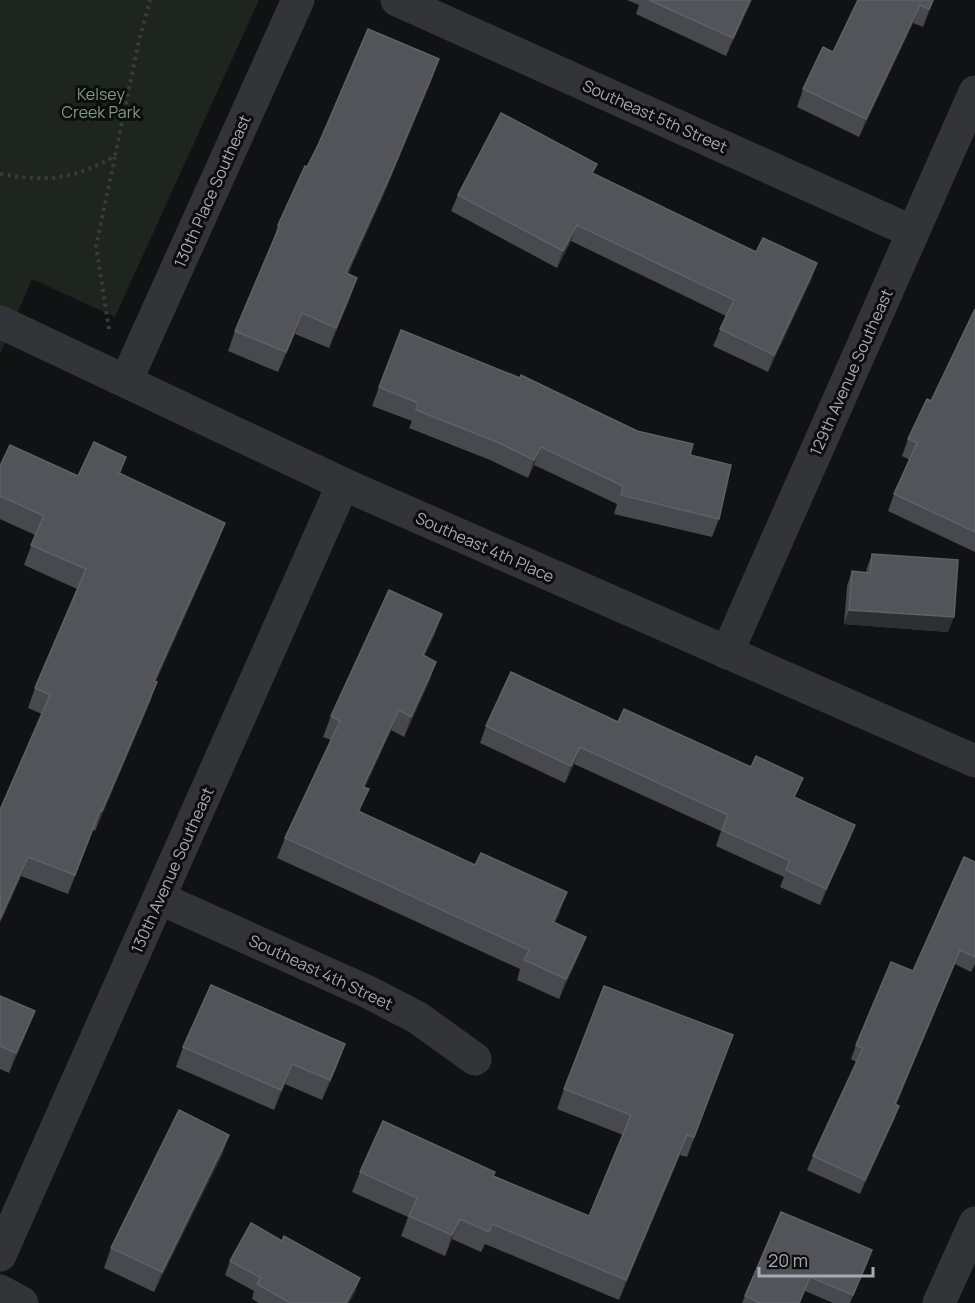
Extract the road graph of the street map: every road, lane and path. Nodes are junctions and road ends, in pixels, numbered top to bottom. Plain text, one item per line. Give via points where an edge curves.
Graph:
1 (150, 0) edge
2 (298, 0) edge
3 (397, 0) edge
4 (975, 92) edge
5 (115, 156) junction
6 (0, 174) edge
7 (913, 232) junction
8 (0, 322) edge
9 (111, 338) dead end
10 (126, 381) junction
11 (343, 484) junction
12 (727, 653) junction
13 (975, 761) edge
14 (159, 898) junction
15 (475, 1059) dead end
16 (975, 1223) edge
17 (0, 1255) edge
18 (0, 1292) edge
19 (22, 1303) edge
20 (939, 1303) edge

1 - 5 path
2 - 10 street, 130th Place Southeast
3 - 7 street, Southeast 5th Street
4 - 7 street, 129th Avenue Southeast
5 - 6 path via 72,176 50,179
5 - 9 path via 96,246
7 - 12 street, 129th Avenue Southeast
8 - 10 street, Southeast 4th Place
10 - 11 street, Southeast 4th Place
11 - 12 street, Southeast 4th Place
11 - 14 street, 130th Avenue Southeast
12 - 13 street, Southeast 4th Place
14 - 15 street, Southeast 4th Street via 368,992 418,1018
14 - 17 street, 130th Avenue Southeast
16 - 20 street
18 - 19 street

